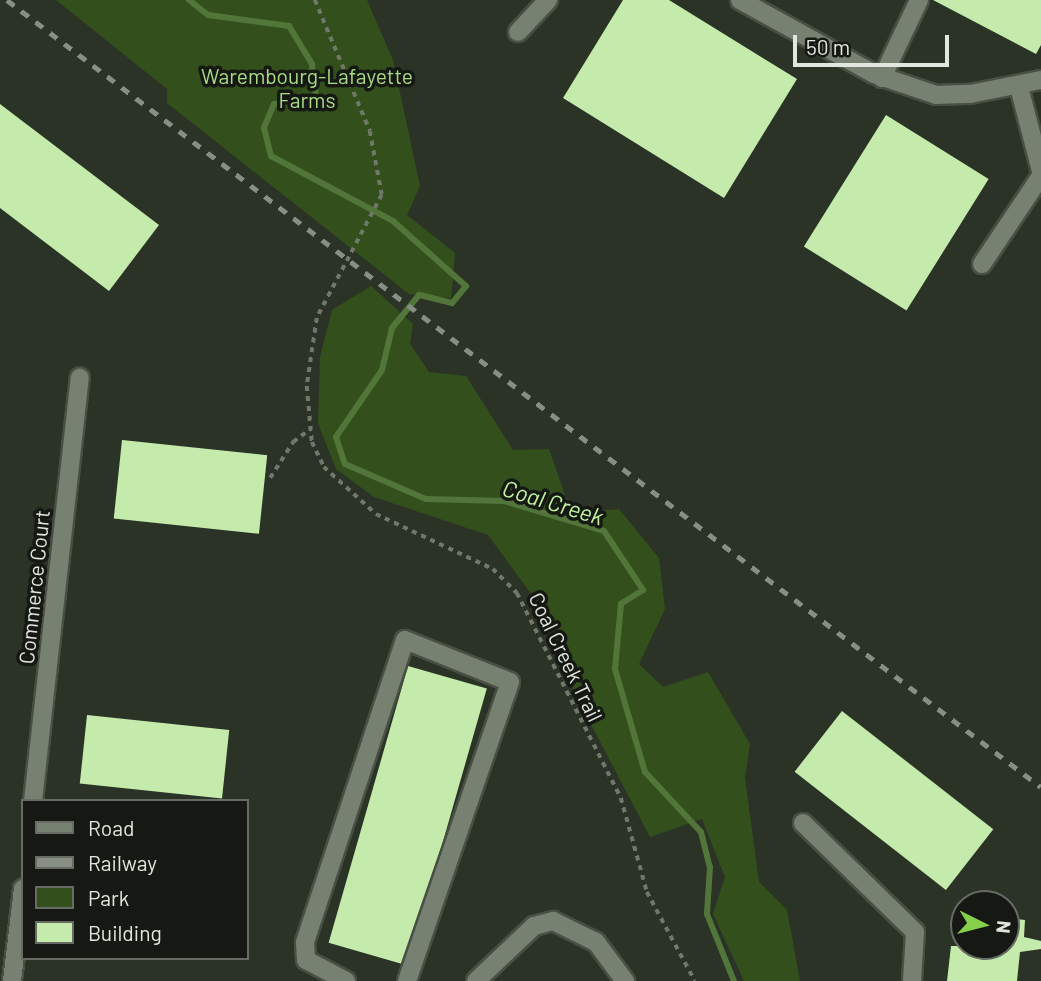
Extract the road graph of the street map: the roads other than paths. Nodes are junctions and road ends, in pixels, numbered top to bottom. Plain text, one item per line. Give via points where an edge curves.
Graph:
1 (548, 0) edge
2 (740, 0) edge
3 (919, 0) edge
4 (518, 32) dead end
5 (882, 78) junction
6 (1041, 80) edge
7 (1020, 87) junction
8 (1041, 173) edge
9 (982, 264) dead end
10 (80, 378) dead end
11 (33, 799) edge
12 (803, 823) dead end
13 (21, 906) edge
14 (12, 981) edge
15 (346, 981) edge
16 (407, 981) edge
17 (476, 981) edge
18 (625, 981) edge
19 (912, 981) edge

1 - 4 street
2 - 5 street
3 - 5 street
5 - 7 street via 936,95
6 - 7 street
7 - 8 street
8 - 9 street
10 - 11 street, Commerce Court
12 - 19 street via 915,932
13 - 14 street
15 - 16 street via 306,960 304,942 405,640 510,682
17 - 18 street via 534,926 553,921 596,942

